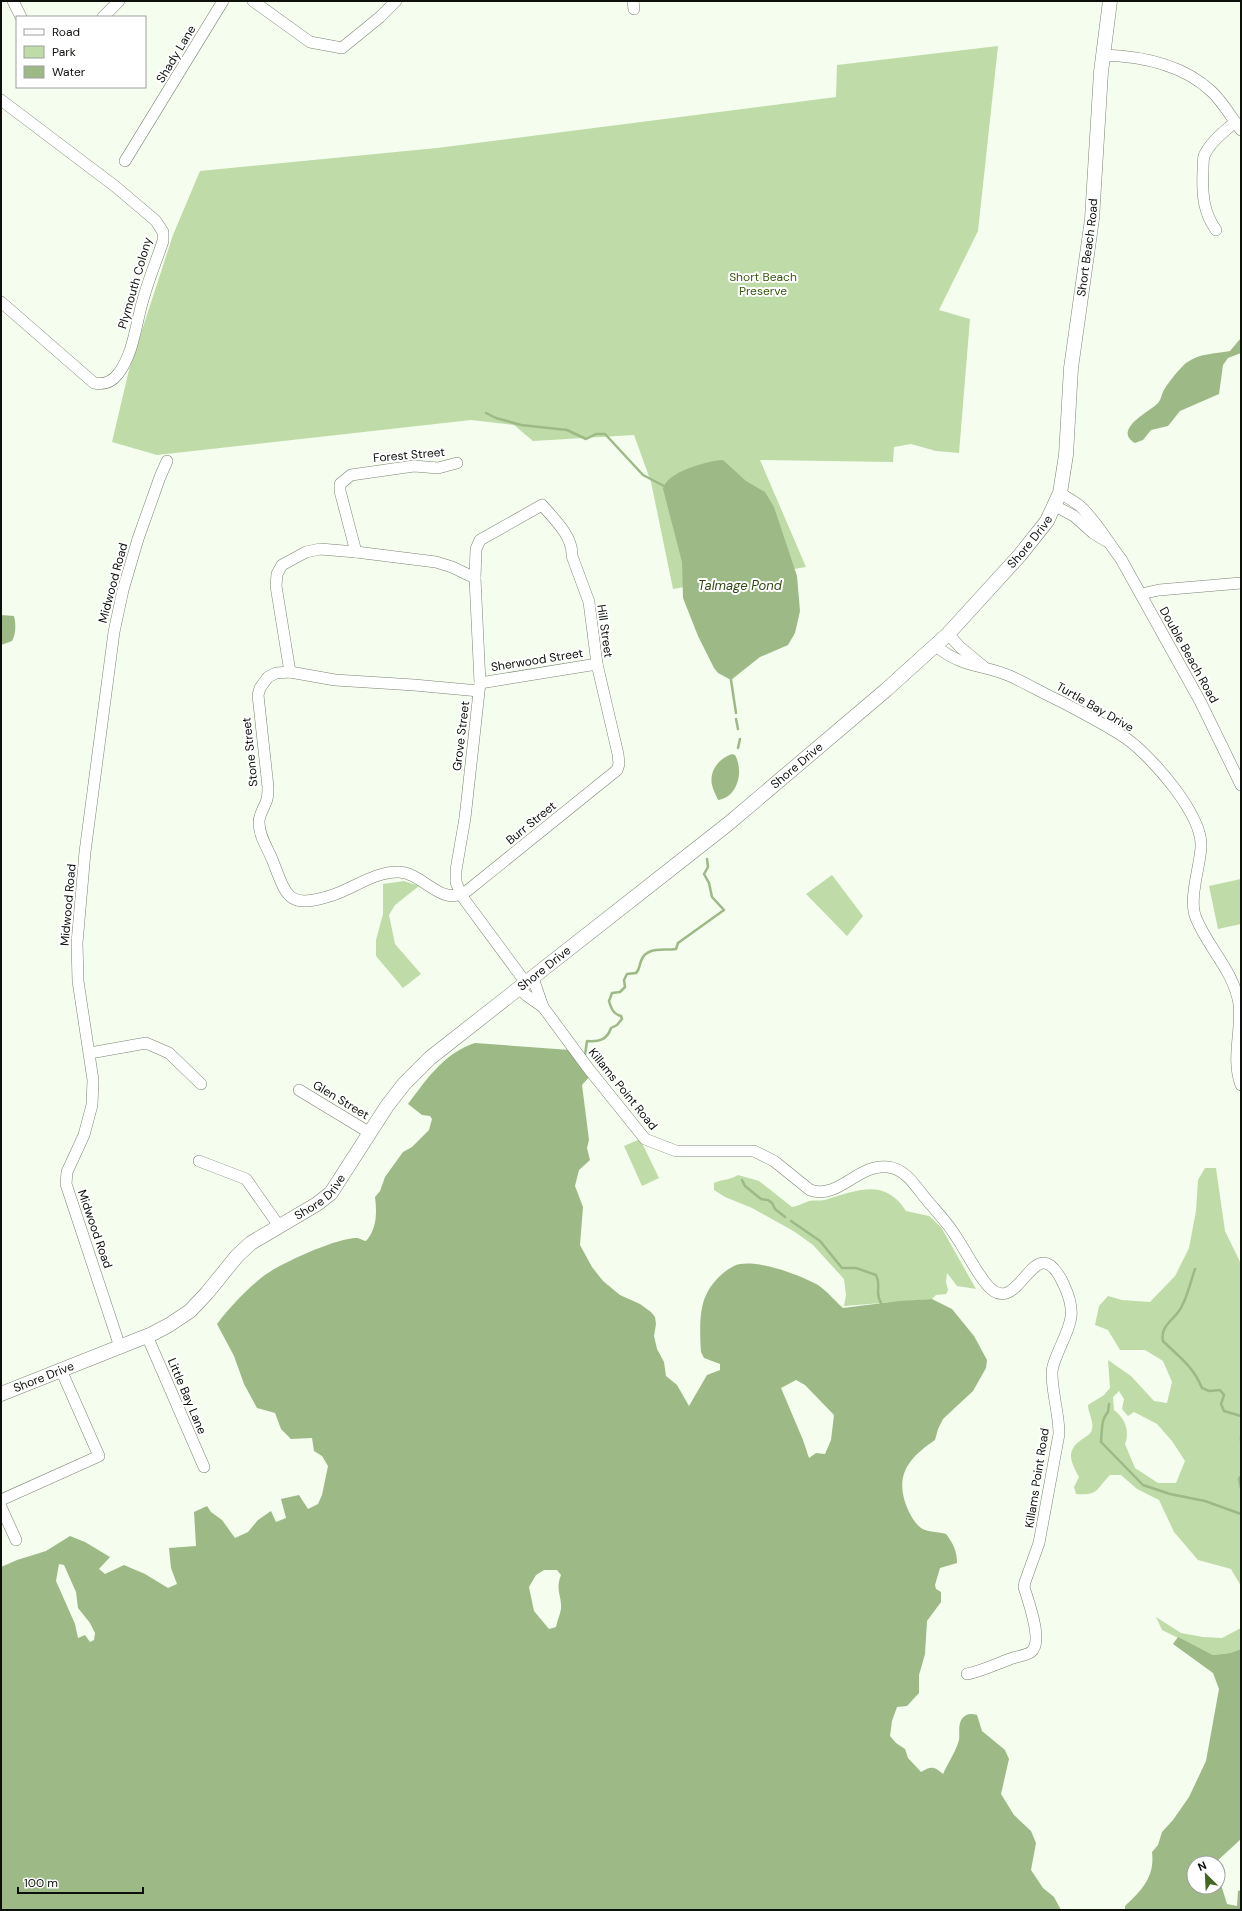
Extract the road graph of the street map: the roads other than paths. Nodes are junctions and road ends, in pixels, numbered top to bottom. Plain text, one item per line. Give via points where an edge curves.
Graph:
1 (13, 1) edge
2 (119, 1) edge
3 (223, 1) edge
4 (253, 1) edge
5 (396, 1) edge
6 (1110, 1) edge
7 (20, 16) edge
8 (104, 16) edge
9 (1102, 55) junction
10 (1, 100) edge
11 (1238, 126) edge
12 (125, 161) dead end
13 (1216, 230) dead end
14 (1, 302) edge
15 (167, 462) dead end
16 (457, 463) dead end
17 (1058, 499) junction
18 (542, 505) joint
19 (356, 552) junction
20 (475, 578) junction
21 (1241, 584) edge
22 (1141, 594) junction
23 (948, 634) junction
24 (936, 646) junction
25 (597, 664) junction
26 (984, 667) junction
27 (290, 672) junction
28 (480, 687) junction
29 (616, 770) joint
30 (1241, 785) edge
31 (461, 895) junction
32 (526, 983) junction
33 (543, 1007) junction
34 (90, 1053) junction
35 (201, 1084) dead end
36 (1241, 1085) edge
37 (299, 1090) dead end
38 (370, 1133) junction
39 (200, 1161) dead end
40 (278, 1226) junction
41 (147, 1336) junction
42 (120, 1347) junction
43 (61, 1370) junction
44 (1, 1394) edge
45 (204, 1468) dead end
46 (1, 1500) edge
47 (1, 1507) edge
48 (16, 1540) dead end
49 (967, 1674) dead end

1 - 7 street
2 - 8 street
3 - 12 street, Shady Lane
4 - 5 street via 310,42 342,48
6 - 9 main road, Short Beach Road
9 - 11 street via 1150,61 1184,72 1211,91
9 - 17 main road, Short Beach Road via 1092,219 1076,326 1066,455
10 - 14 street, Plymouth Colony via 116,187 156,221 163,232 163,241 127,356 118,374 111,381 94,384
11 - 13 street via 1211,144 1204,157 1204,206
15 - 34 street, Midwood Road via 147,512 123,590 107,683 83,872 77,947 78,981
16 - 19 street, Forest Street via 438,468 414,466 374,471 351,475 344,479 340,484 340,491
17 - 22 street, Double Beach Road via 1093,533 1107,541 1121,559
17 - 23 main road, Shore Drive via 1040,532
18 - 20 street, Grove Street via 480,540 476,549
18 - 25 street, Hill Street via 560,526 572,548 572,556 589,602
19 - 20 street via 436,562 452,566
19 - 27 street via 320,549 306,552 282,565 277,574 277,594
20 - 28 street, Grove Street
21 - 22 street via 1158,590
22 - 30 street, Double Beach Road via 1200,701
23 - 24 main road, Shore Drive
23 - 26 street, Turtle Bay Drive via 960,648
24 - 26 street, Turtle Bay Drive via 957,661
24 - 32 main road, Shore Drive via 728,824
25 - 28 street, Sherwood Street
25 - 29 street, Hill Street via 618,754 619,764
26 - 36 street, Turtle Bay Drive via 1035,688 1100,722 1128,740 1152,760 1187,807 1201,844 1194,902 1196,918 1232,980 1240,1006 1237,1068
27 - 28 street, Stone Street via 335,680
27 - 31 street, Stone Street via 276,673 268,677 258,695 268,787 267,799 259,821 261,836 287,895 297,901 312,900 333,895 386,874 399,872 412,875 446,896
28 - 31 street, Grove Street via 464,825 456,870 456,882
29 - 31 street, Burr Street
31 - 32 street, Grove Street
32 - 33 street, Killams Point Road
32 - 33 street, Killams Point Road via 526,995
32 - 38 main road, Shore Drive via 420,1068 395,1096
33 - 49 street, Killams Point Road via 645,1139 676,1151 754,1151 774,1161 810,1190 817,1192 825,1192 877,1167 898,1170 912,1180 943,1218 972,1265 992,1291 1010,1293 1018,1287 1031,1268 1040,1263 1048,1264 1057,1272 1069,1299 1072,1318 1054,1363 1053,1382 1059,1434 1039,1543 1024,1587 1036,1630 1035,1646 1025,1655
34 - 35 street via 146,1043 169,1053
34 - 42 street, Midwood Road via 92,1105 84,1135 67,1172 66,1184
37 - 38 street, Glen Street
38 - 40 main road, Shore Drive via 328,1196
39 - 40 street via 246,1179
40 - 41 main road, Shore Drive via 242,1251 190,1311
41 - 42 main road, Shore Drive
41 - 45 street, Little Bay Lane
42 - 43 main road, Shore Drive
43 - 44 main road, Shore Drive
43 - 46 street via 100,1456
47 - 48 street

